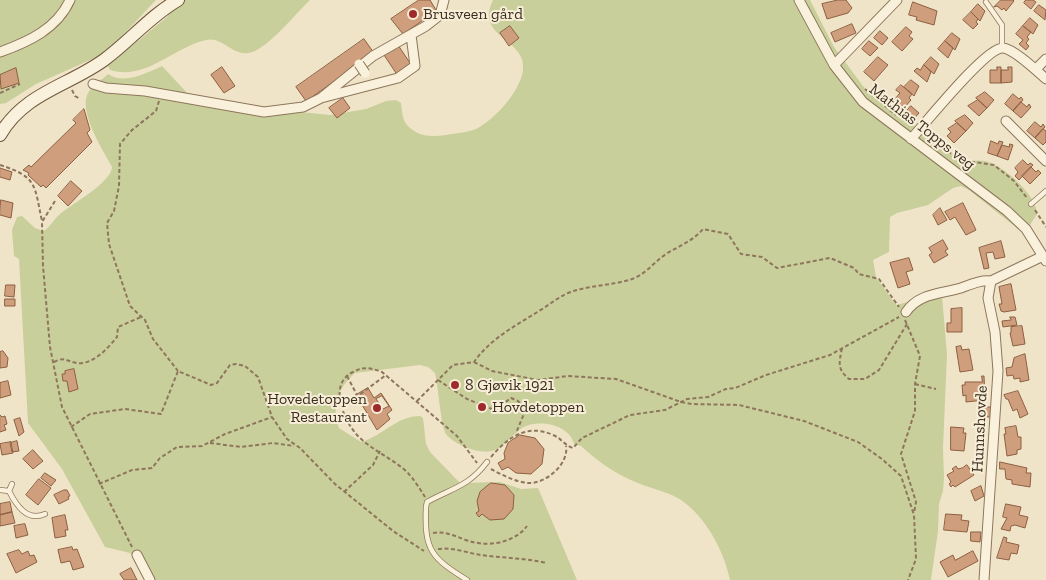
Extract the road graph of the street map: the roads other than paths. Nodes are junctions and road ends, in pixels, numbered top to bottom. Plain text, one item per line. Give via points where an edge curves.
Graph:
1 (70, 0) edge
2 (178, 0) edge
3 (444, 0) edge
4 (800, 0) edge
5 (897, 0) edge
6 (986, 2) dead end
7 (411, 35) junction
8 (1002, 48) junction
9 (0, 52) edge
10 (1046, 59) edge
11 (359, 64) dead end
12 (834, 65) junction
13 (89, 69) junction
14 (1036, 69) junction
15 (1046, 79) edge
16 (93, 84) joint
17 (373, 85) junction
18 (320, 98) junction
19 (1006, 121) dead end
20 (0, 135) edge
21 (911, 139) junction
22 (1046, 161) edge
23 (1046, 190) edge
24 (1032, 204) dead end
25 (1045, 258) edge
26 (991, 281) junction
27 (906, 312) road end
28 (484, 466) road end
29 (12, 484) dead end
30 (0, 490) edge
31 (10, 491) junction
32 (45, 514) dead end
33 (137, 555) road end
34 (150, 580) edge
35 (467, 580) edge
36 (984, 580) edge

1 - 9 street via 52,25 27,42
2 - 13 main road
3 - 7 street via 440,15
4 - 12 street, Mathias Topps veg
5 - 12 street
6 - 8 lane via 1002,25
7 - 17 street via 416,66 398,78
7 - 18 street via 374,56
8 - 14 street
8 - 21 street via 992,51 975,66
10 - 14 street
11 - 17 street, bridge
12 - 21 street, Mathias Topps veg via 863,102
13 - 16 lane
13 - 20 main road via 33,99 14,116
14 - 15 street
16 - 18 street via 264,112 303,107
17 - 18 street
19 - 22 street
21 - 25 street, Mathias Topps veg via 1007,211 1026,229
23 - 24 lane
25 - 26 street
26 - 27 street via 983,280 928,295
26 - 36 street, Hunnshovde via 988,298 998,371
28 - 35 lane via 466,483 427,502 425,514 431,551
29 - 31 lane
30 - 31 lane
31 - 32 lane via 13,500 25,512 39,517
33 - 34 street

